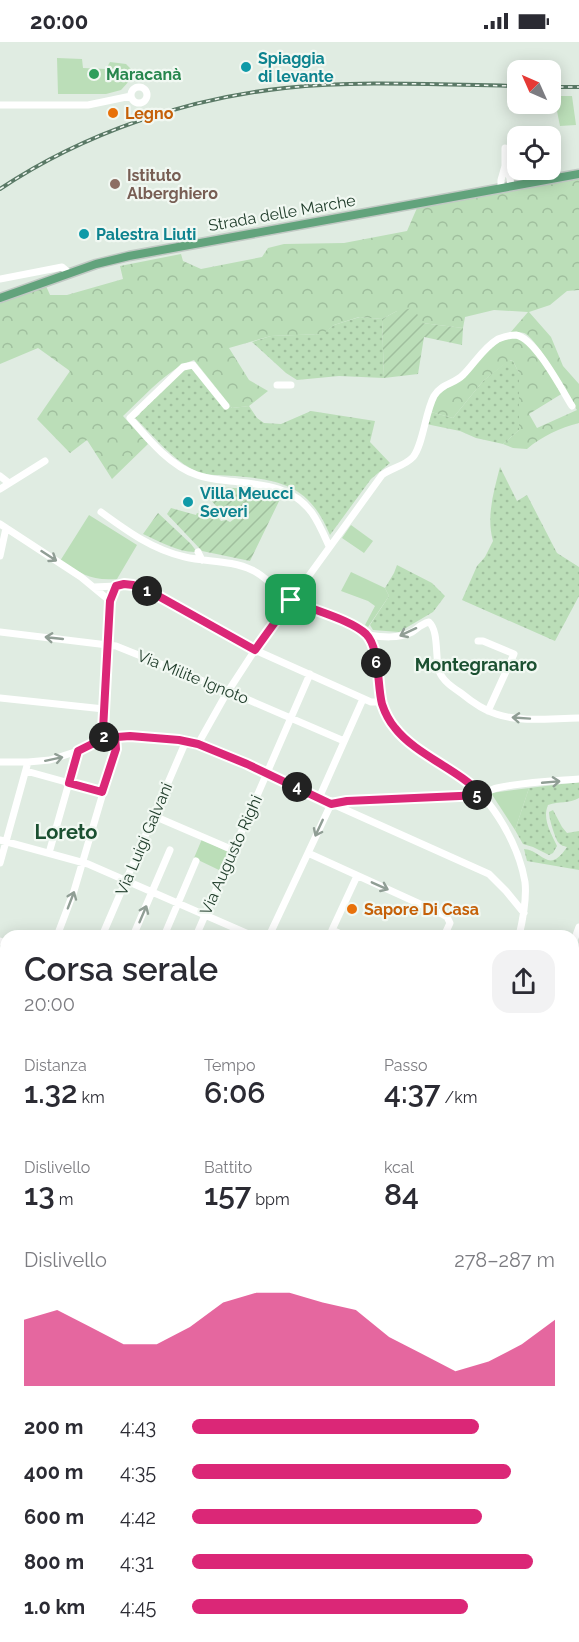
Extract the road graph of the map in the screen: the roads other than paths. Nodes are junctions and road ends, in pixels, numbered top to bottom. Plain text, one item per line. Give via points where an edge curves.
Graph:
1 (131, 96) dead end
2 (0, 105) edge
3 (505, 148) dead end
4 (579, 174) edge
5 (506, 187) junction
6 (69, 273) junction
7 (0, 279) edge
8 (0, 298) edge
9 (277, 385) dead end
10 (291, 385) dead end
11 (226, 405) dead end
12 (572, 406) dead end
13 (45, 461) dead end
14 (0, 476) edge
15 (9, 483) junction
16 (0, 489) edge
17 (101, 512) dead end
18 (3, 526) edge
19 (330, 546) junction
20 (198, 552) dead end
21 (0, 556) edge
22 (202, 560) junction
23 (116, 586) junction
24 (94, 587) junction
25 (291, 600) junction
26 (110, 601) junction
27 (0, 632) edge
28 (368, 635) junction
29 (387, 637) junction
30 (478, 641) dead end
31 (108, 644) junction
32 (371, 644) junction
33 (255, 650) junction
34 (309, 674) junction
35 (228, 691) junction
36 (0, 698) edge
37 (363, 699) junction
38 (382, 702) junction
39 (104, 709) junction
40 (488, 711) junction
41 (291, 718) junction
42 (579, 718) edge
43 (115, 737) junction
44 (104, 738) junction
45 (186, 741) junction
46 (344, 741) junction
47 (198, 744) junction
48 (78, 751) junction
49 (0, 762) edge
50 (28, 762) junction
51 (26, 771) junction
52 (267, 773) junction
53 (579, 779) edge
54 (69, 783) junction
55 (102, 792) junction
56 (482, 795) junction
57 (319, 798) junction
58 (331, 804) junction
59 (154, 816) junction
60 (3, 841) edge
61 (170, 850) dead end
62 (233, 850) junction
63 (49, 853) junction
64 (308, 854) junction
65 (196, 861) dead end
66 (83, 862) junction
67 (0, 864) edge
68 (357, 876) junction
69 (126, 880) junction
70 (152, 892) junction
71 (178, 903) junction
72 (524, 913) junction
73 (205, 915) junction
74 (59, 930) edge
75 (105, 930) edge
76 (136, 930) edge
77 (167, 930) edge
78 (199, 930) edge
79 (239, 930) edge
80 (272, 930) edge
81 (332, 930) edge
82 (447, 930) edge
83 (520, 930) edge

1 - 2 street via 88,105
3 - 5 street via 501,180
4 - 5 main road, Strada delle Marche
5 - 6 main road, Strada delle Marche via 129,256
6 - 7 street via 62,267
6 - 8 main road, Strada delle Marche
9 - 10 street
11 - 19 street via 193,365 183,367 130,418 181,467 195,475 264,484 300,500
12 - 19 street via 533,346 516,335 499,339 480,354 463,376 439,390 412,457 382,476
13 - 15 street
14 - 15 street
15 - 16 street
17 - 22 street via 166,552
18 - 21 street
18 -> 24 street
19 - 25 street
20 - 22 street
22 - 25 street via 252,570
23 - 24 street
23 - 26 street
23 - 33 street via 133,585 153,593
24 - 26 street
25 - 28 street via 347,622
25 - 33 street
26 - 31 street
31 -> 27 street, Via Milite Ignoto
28 - 29 street
28 - 32 street
29 - 32 street
40 -> 29 street via 444,681 429,622 404,635
30 - 40 street via 514,654
31 - 35 street, Via Milite Ignoto
31 - 39 street
32 - 38 street
33 - 34 street
33 - 35 street
34 - 37 street
34 - 41 street, Via Augusto Righi
35 - 41 street, Via Milite Ignoto
35 - 47 street
36 - 39 street
37 - 38 street
37 - 46 street
38 - 56 street via 389,720 403,737
39 - 44 street
42 -> 40 street via 521,718
41 - 46 street, Via Milite Ignoto
41 - 52 street, Via Augusto Righi
43 - 44 street
43 - 45 street
43 - 55 street via 116,749
44 - 48 street
45 - 47 street
45 - 59 street, Via Luigi Galvani
46 - 57 street
47 - 52 street
50 -> 48 street
48 - 54 street
49 - 50 street
50 - 51 street
51 - 54 street
51 - 60 street
52 - 57 street
52 - 62 street, Via Augusto Righi
56 -> 53 street via 496,788
54 - 55 street
54 - 63 street
55 - 66 street
56 - 58 street
56 - 72 street via 506,831 520,864 526,890
57 - 58 street
58 -> 64 street
58 - 72 street via 489,874
59 - 62 street
59 - 69 street, Via Luigi Galvani
60 - 63 street
60 - 67 street
61 - 70 street
62 - 73 street, Via Augusto Righi
63 - 66 street
64 - 68 street
64 - 80 street
65 - 71 street
66 - 69 street
74 -> 66 street
68 - 81 street
68 -> 82 street via 447,917 450,923
69 - 70 street
69 - 75 street, Via Luigi Galvani
70 - 71 street
76 -> 70 street
71 - 73 street
71 - 77 street
72 - 83 street
73 - 78 street, Via Augusto Righi
73 - 79 street

